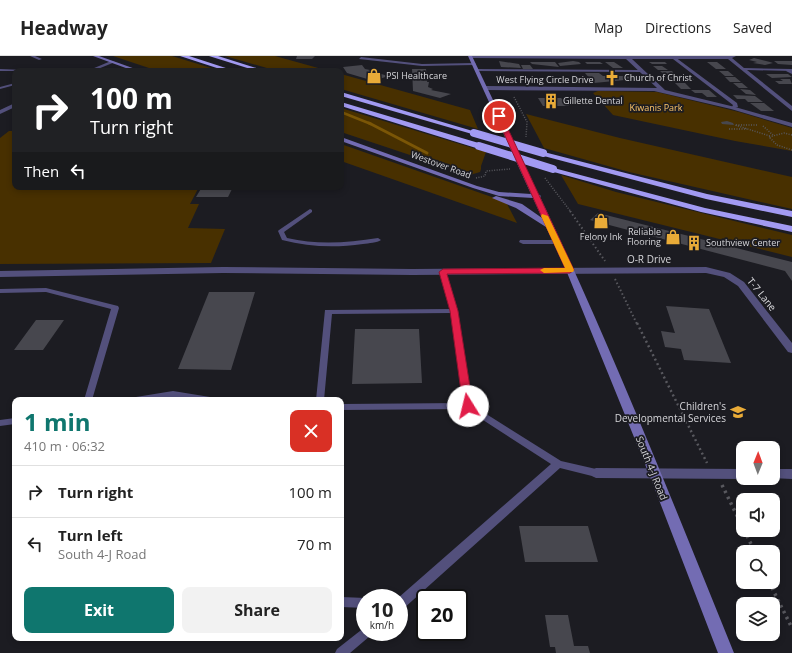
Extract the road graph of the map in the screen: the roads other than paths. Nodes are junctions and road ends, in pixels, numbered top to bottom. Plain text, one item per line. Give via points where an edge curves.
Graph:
1 (32, 56) edge
2 (95, 56) edge
3 (183, 56) edge
4 (212, 56) edge
5 (471, 56) edge
6 (627, 57) junction
7 (646, 57) edge
8 (731, 57) edge
9 (361, 58) dead end
10 (674, 58) junction
11 (40, 59) dead end
12 (113, 62) junction
13 (0, 64) edge
14 (474, 64) junction
15 (97, 68) edge
16 (130, 68) edge
17 (222, 68) edge
18 (253, 68) edge
19 (744, 69) junction
20 (1, 70) edge
21 (12, 70) edge
22 (477, 70) junction
23 (790, 70) edge
24 (641, 71) junction
25 (792, 73) edge
26 (12, 85) edge
27 (0, 88) edge
28 (486, 88) junction
29 (663, 91) junction
30 (344, 95) edge
31 (344, 105) edge
32 (12, 106) edge
33 (733, 108) junction
34 (792, 109) edge
35 (0, 112) edge
36 (792, 125) edge
37 (344, 140) edge
38 (475, 187) junction
39 (537, 196) junction
40 (310, 211) dead end
41 (792, 214) edge
42 (548, 225) junction
43 (792, 229) edge
44 (378, 240) dead end
45 (523, 242) dead end
46 (556, 242) junction
47 (570, 270) junction
48 (443, 272) junction
49 (0, 274) edge
50 (726, 275) joint
51 (0, 291) edge
52 (454, 311) junction
53 (792, 350) edge
54 (89, 397) edge
55 (154, 397) edge
56 (192, 397) edge
57 (320, 397) edge
58 (468, 406) junction
59 (344, 407) edge
60 (12, 421) edge
61 (0, 423) edge
62 (558, 464) junction
63 (596, 473) joint
64 (655, 474) junction
65 (736, 474) edge
66 (780, 474) edge
67 (792, 474) edge
68 (408, 597) edge
69 (344, 602) edge
70 (356, 603) edge
71 (356, 640) edge
72 (341, 653) edge
73 (726, 653) edge

1 - 11 lane
2 - 12 main road
3 - 17 highway
4 - 18 highway
5 - 6 street
5 - 14 main road, South 4-J Road
6 - 7 street
6 - 24 street
7 - 10 street
8 - 10 street
8 - 19 street
9 - 14 street via 416,64
10 - 33 lane via 735,104
12 - 15 street
12 - 16 main road
13 - 20 lane via 3,66
14 - 22 main road, South 4-J Road
19 - 23 street
19 - 34 street
20 - 21 lane
22 - 24 lane
22 - 28 main road, South 4-J Road
23 - 25 lane
24 - 29 street
26 - 27 lane
28 - 29 street, West Flying Circle Drive
28 - 39 main road, South 4-J Road
29 - 33 street, West Flying Circle Drive
30 - 41 highway, bridge via 543,153 706,196
31 - 43 highway, bridge via 553,169 704,210
32 - 35 street
33 - 36 street, West Flying Circle Drive
37 - 38 main road, Westover Road
38 - 39 main road, Westover Road via 499,194
38 - 42 main road via 480,192 519,206
39 - 42 main road, South 4-J Road
40 - 44 lane via 281,231 284,239 302,244 330,245
42 - 46 main road, South 4-J Road
45 - 46 street
46 - 47 main road, South 4-J Road
47 - 48 street, O-R Drive
47 - 50 street, O-R Drive via 706,270
47 - 64 main road, South 4-J Road
48 - 49 street, O-R Drive via 223,270
48 - 52 lane
50 - 53 street, T-7 Lane via 741,284
51 - 54 lane via 46,290 115,308
52 - 57 lane via 328,312
52 - 58 lane
55 - 56 lane via 173,394
58 - 59 lane
58 - 62 lane
60 - 61 lane
62 - 63 lane
62 - 68 lane
63 - 64 street
64 - 65 street
64 - 73 main road, South 4-J Road
66 - 67 street
69 - 70 lane
71 - 72 lane

